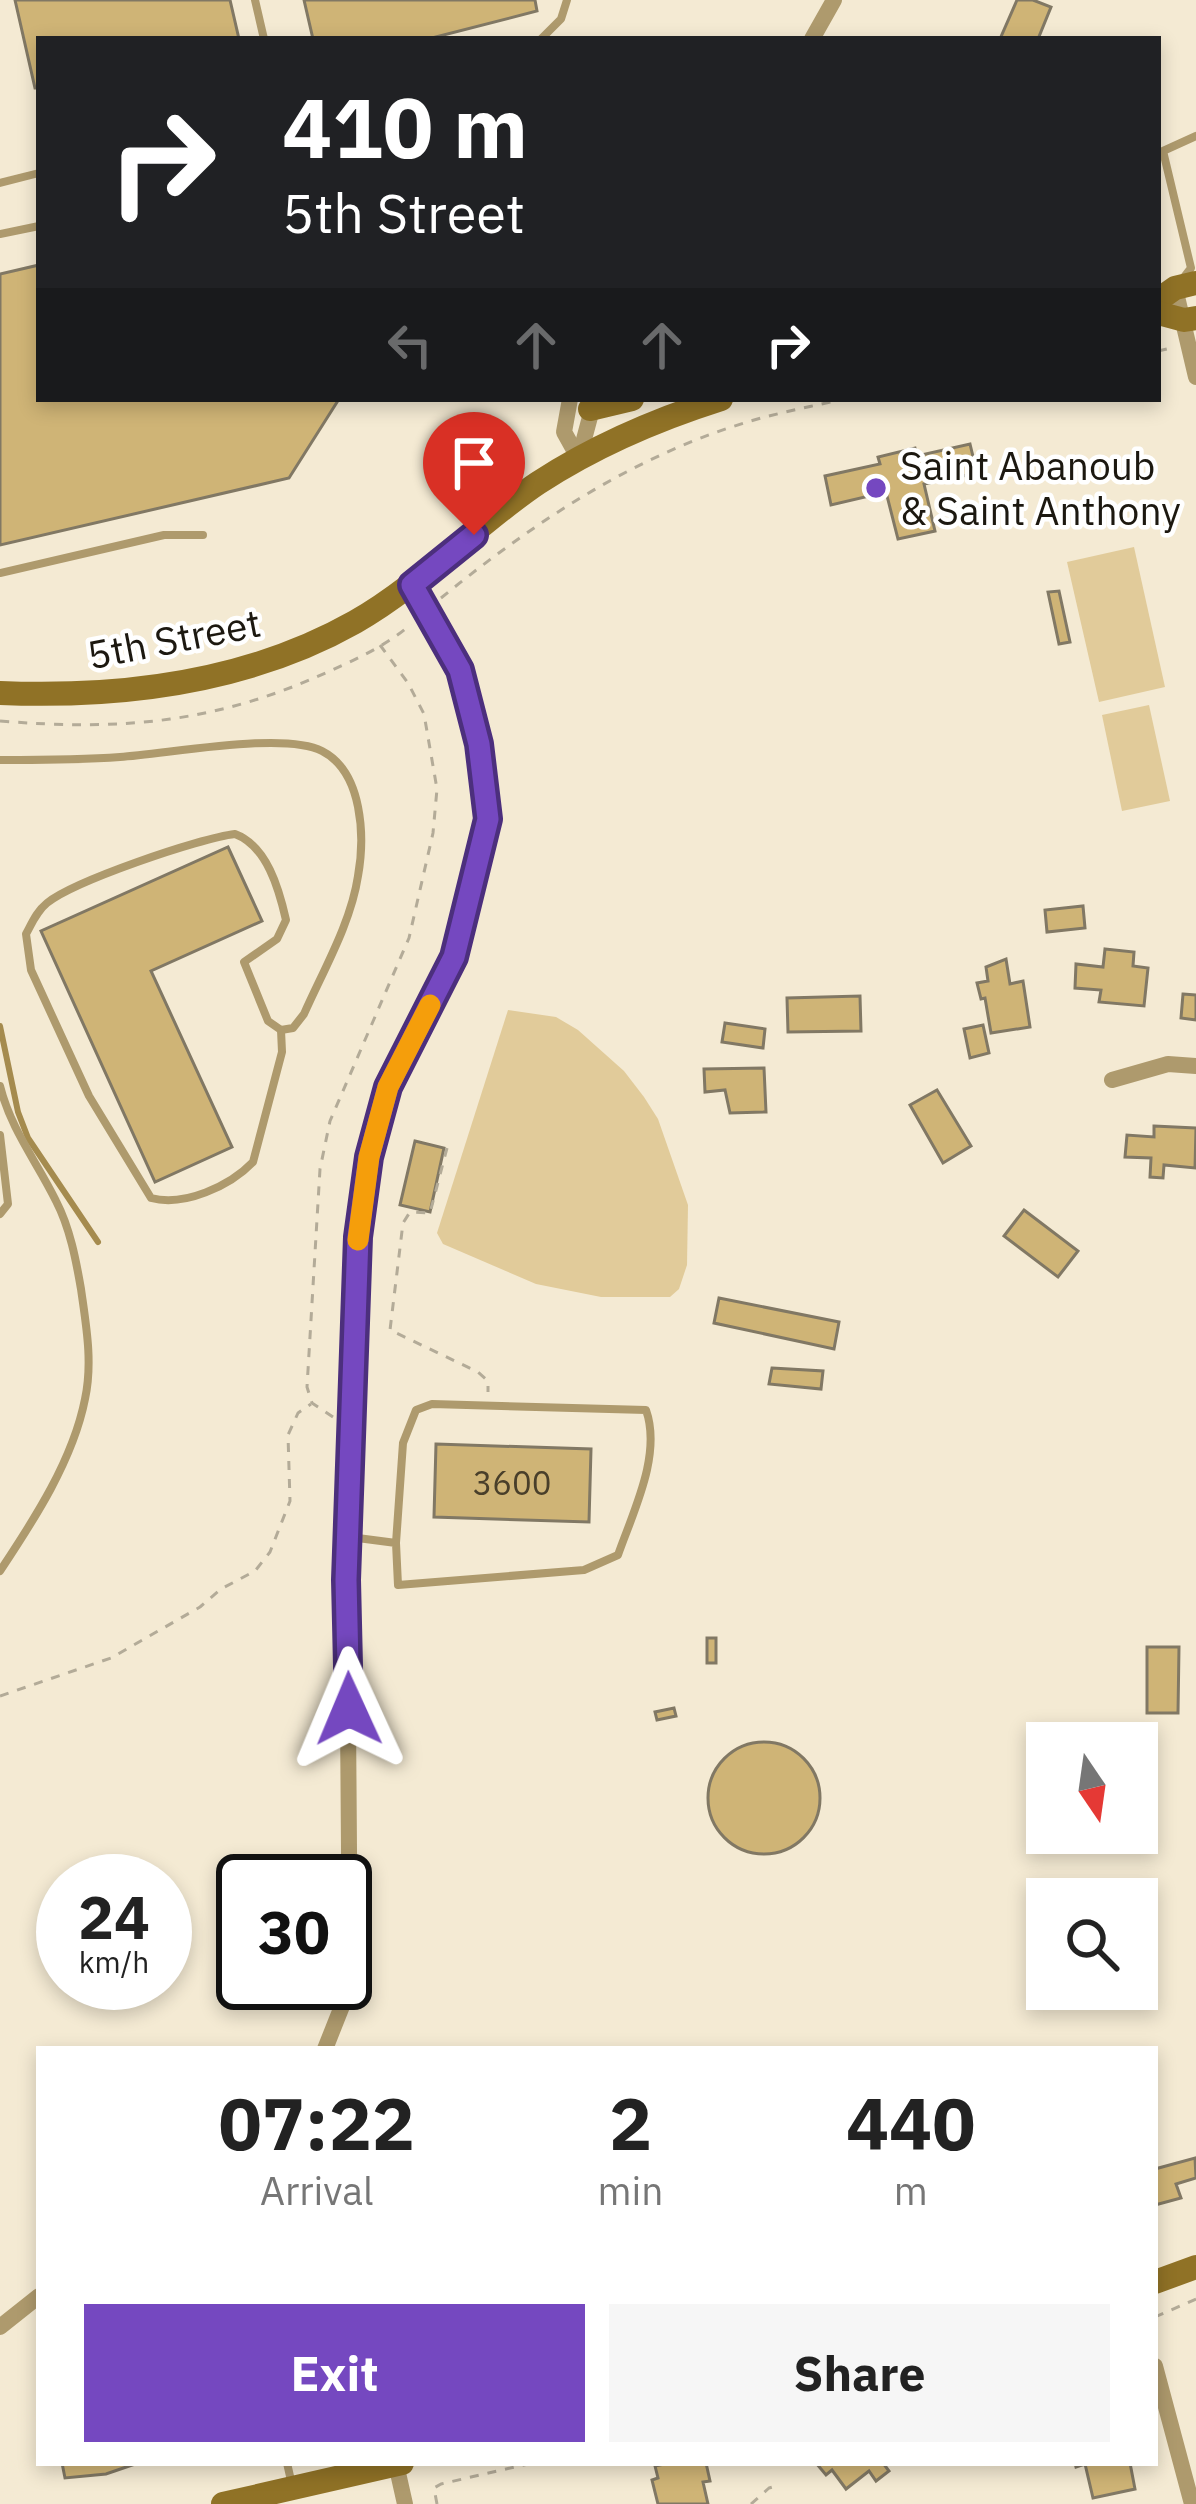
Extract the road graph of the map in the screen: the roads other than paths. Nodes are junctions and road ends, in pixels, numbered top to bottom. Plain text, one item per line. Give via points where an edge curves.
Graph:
1 (255, 0) edge
2 (567, 0) edge
3 (834, 0) edge
4 (263, 36) edge
5 (544, 36) edge
6 (809, 36) edge
7 (1196, 136) edge
8 (36, 174) edge
9 (0, 183) edge
10 (36, 227) edge
11 (0, 234) edge
12 (1176, 291) edge
13 (1190, 319) edge
14 (1196, 377) edge
15 (585, 402) edge
16 (712, 402) edge
17 (579, 459) junction
18 (203, 535) dead end
19 (0, 573) edge
20 (412, 585) junction
21 (0, 693) edge
22 (0, 760) edge
23 (280, 1030) junction
24 (1196, 1066) edge
25 (1112, 1080) dead end
26 (0, 1086) edge
27 (0, 1135) edge
28 (0, 1214) edge
29 (348, 1536) junction
30 (396, 1544) junction
31 (0, 1570) edge
32 (326, 2046) edge
33 (1196, 2267) edge
34 (1158, 2281) edge
35 (36, 2298) edge
36 (0, 2326) edge
37 (1158, 2377) edge
38 (379, 2466) edge
39 (399, 2466) edge
40 (290, 2475) edge
41 (223, 2504) edge
42 (405, 2504) edge
43 (1192, 2504) edge

1 - 4 lane
2 - 5 lane
3 - 6 street
7 - 12 lane via 1163,151 1191,268
8 - 9 lane
10 - 11 lane
12 - 13 street
13 - 14 street
15 - 17 street
16 - 17 street, 5th Street
17 - 20 street, 5th Street
18 - 19 lane via 164,536
20 - 21 street, 5th Street via 293,652 229,673 110,693
20 - 29 street via 460,670 488,819 454,957 388,1087 369,1157 358,1237
22 - 23 lane via 277,742 308,745 339,764 360,819 358,880 304,1014
23 - 23 lane via 268,1021 244,962 277,938 286,920 251,840 214,836 105,875 48,901 26,934 32,970 89,1096 151,1198 185,1199 253,1162 283,1052
24 - 25 street via 1168,1064
26 - 31 lane via 69,1234 89,1357 85,1400 58,1469
27 - 28 lane via 8,1204
29 - 30 lane
29 - 32 street via 350,1986
30 - 30 lane via 398,1585 584,1570 618,1555 653,1430 646,1410 416,1410 403,1443
33 - 34 street
35 - 36 street
37 - 43 street
38 - 40 street
39 - 42 street
40 - 41 street

